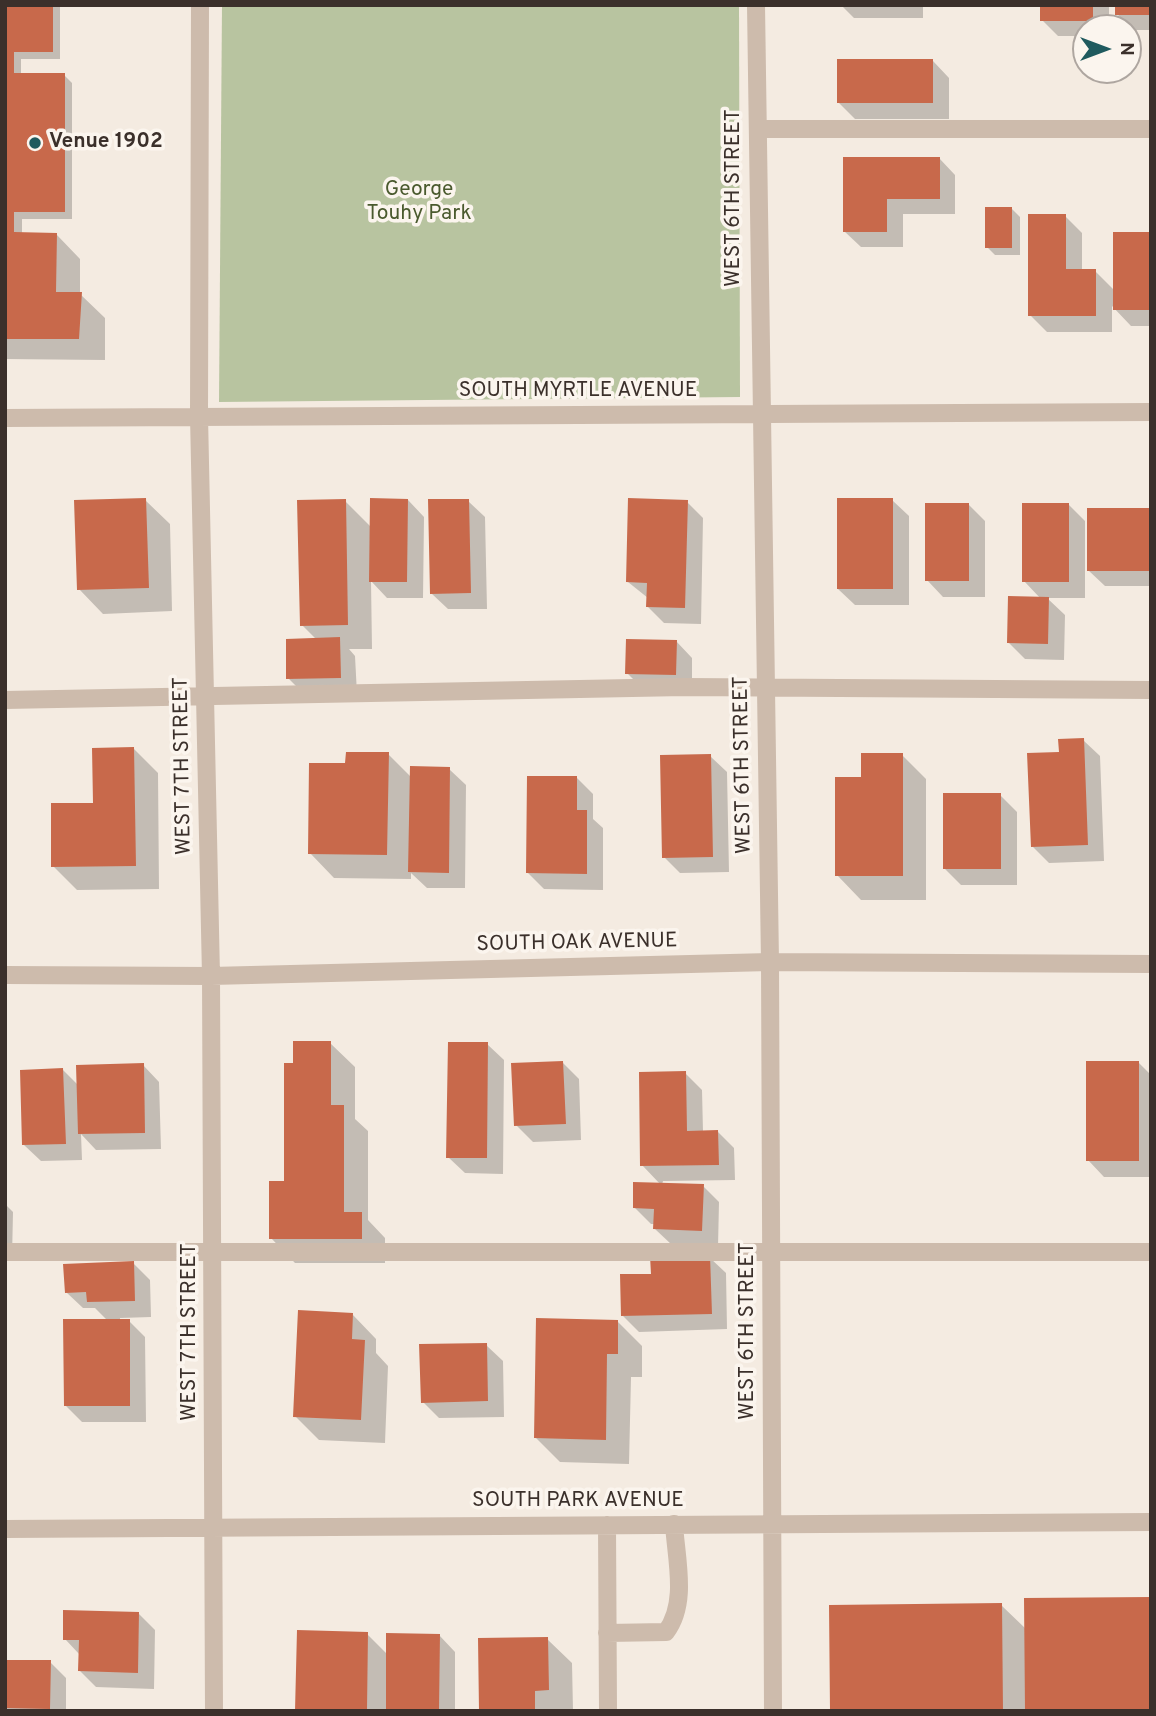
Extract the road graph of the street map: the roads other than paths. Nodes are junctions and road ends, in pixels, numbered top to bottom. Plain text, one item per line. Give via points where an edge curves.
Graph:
1 (200, 5) edge
2 (757, 5) edge
3 (758, 129) junction
4 (1151, 129) edge
5 (1151, 412) edge
6 (760, 414) junction
7 (199, 416) junction
8 (5, 418) edge
9 (765, 689) junction
10 (1151, 690) edge
11 (205, 698) junction
12 (5, 700) edge
13 (770, 962) junction
14 (1151, 964) edge
15 (5, 975) edge
16 (211, 976) junction
17 (772, 1251) junction
18 (5, 1252) edge
19 (1151, 1252) edge
20 (214, 1253) junction
21 (1151, 1522) edge
22 (674, 1524) junction
23 (770, 1524) junction
24 (607, 1525) junction
25 (214, 1526) junction
26 (5, 1529) edge
27 (607, 1633) junction
28 (214, 1711) edge
29 (608, 1711) edge
30 (773, 1711) edge

1 - 7 street, WEST 7TH STREET
2 - 3 street, WEST 6TH STREET
3 - 4 street
3 - 6 street, WEST 6TH STREET
5 - 6 street, SOUTH MYRTLE AVENUE
6 - 7 street, SOUTH MYRTLE AVENUE
6 - 9 street, WEST 6TH STREET
7 - 8 street, SOUTH MYRTLE AVENUE
7 - 11 street, WEST 7TH STREET
9 - 10 street
9 - 11 street
9 - 13 street, WEST 6TH STREET
11 - 12 street
11 - 16 street, WEST 7TH STREET
13 - 14 street, SOUTH OAK AVENUE
13 - 16 street, SOUTH OAK AVENUE
13 - 17 street, WEST 6TH STREET
15 - 16 street, SOUTH OAK AVENUE
16 - 20 street, WEST 7TH STREET
17 - 19 street
17 - 20 street
17 - 23 street, WEST 6TH STREET
18 - 20 street
20 - 25 street, WEST 7TH STREET
21 - 23 street, SOUTH PARK AVENUE
22 - 23 street, SOUTH PARK AVENUE
22 - 24 street, SOUTH PARK AVENUE
22 - 27 street via 679,1607 675,1621 666,1632
23 - 30 street, WEST 6TH STREET
24 - 25 street, SOUTH PARK AVENUE
24 - 27 street
25 - 26 street, SOUTH PARK AVENUE
25 - 28 street, WEST 7TH STREET
27 - 29 street

